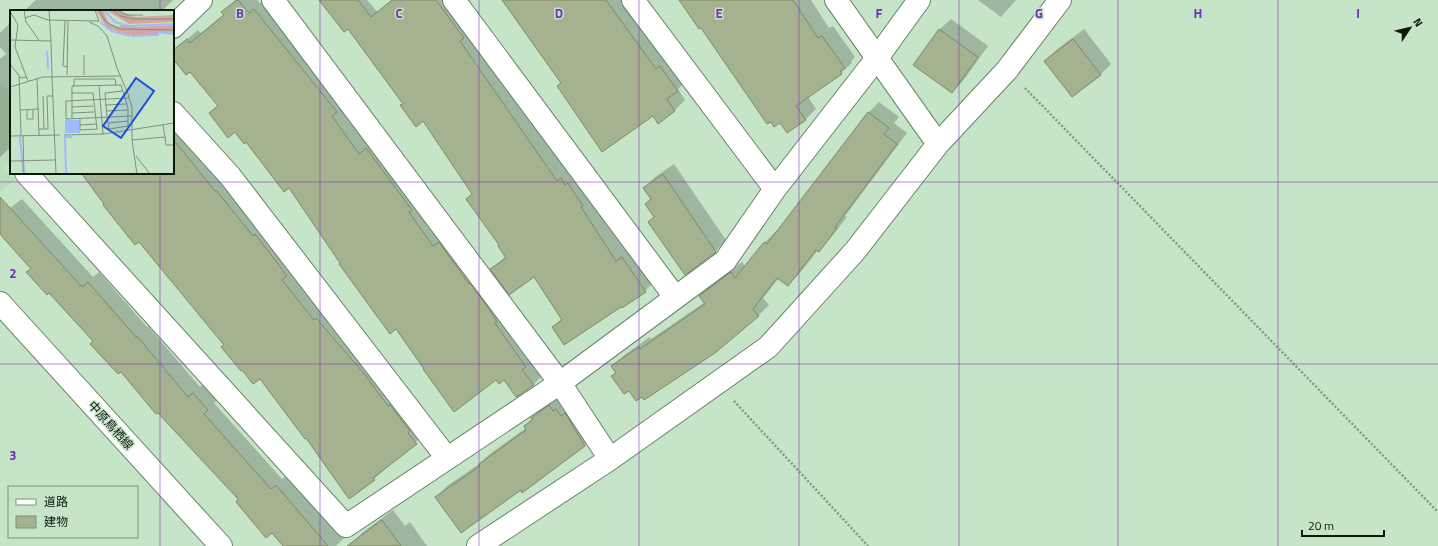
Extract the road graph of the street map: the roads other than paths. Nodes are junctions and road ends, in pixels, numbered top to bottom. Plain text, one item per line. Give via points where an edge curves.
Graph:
1 (201, 0) edge
2 (274, 0) edge
3 (454, 0) edge
4 (633, 0) edge
5 (836, 0) edge
6 (919, 0) edge
7 (1060, 0) edge
8 (174, 26) edge
9 (877, 58) junction
10 (174, 115) edge
11 (938, 144) junction
12 (27, 174) edge
13 (775, 189) junction
14 (676, 297) junction
15 (0, 303) edge
16 (560, 382) junction
17 (447, 458) junction
18 (610, 459) junction
19 (221, 546) edge
20 (478, 546) edge

1 - 8 street
2 - 16 street
3 - 14 street
4 - 13 street
5 - 9 street
6 - 9 street
7 - 11 street via 1007,70
9 - 11 street
9 - 13 street
10 - 17 street via 230,176
11 - 18 street via 855,251 768,347
12 - 17 street via 346,526
13 - 14 street via 725,261
14 - 16 street
15 - 19 street, 中原鳥栖線
16 - 17 street
16 - 18 street
18 - 20 street

